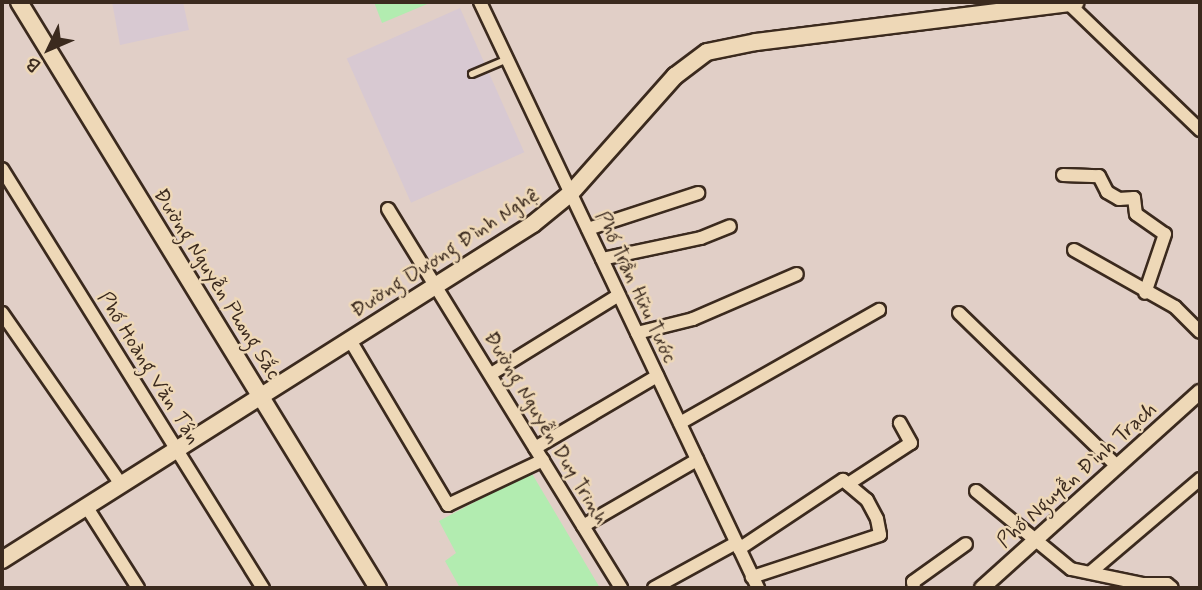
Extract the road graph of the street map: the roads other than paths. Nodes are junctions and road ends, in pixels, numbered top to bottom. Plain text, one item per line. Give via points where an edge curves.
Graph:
1 (19, 2) edge
2 (480, 2) edge
3 (1071, 2) edge
4 (507, 59) junction
5 (472, 74) dead end
6 (1200, 130) edge
7 (2, 169) edge
8 (1063, 174) dead end
9 (571, 193) junction
10 (698, 193) dead end
11 (388, 209) dead end
12 (730, 226) dead end
13 (588, 229) junction
14 (1074, 250) dead end
15 (602, 259) junction
16 (797, 274) dead end
17 (438, 287) junction
18 (1145, 293) junction
19 (620, 295) junction
20 (879, 310) dead end
21 (2, 313) edge
22 (959, 313) dead end
23 (1200, 332) edge
24 (637, 333) junction
25 (350, 340) junction
26 (491, 374) junction
27 (657, 376) junction
28 (1200, 392) edge
29 (261, 395) junction
30 (680, 423) junction
31 (900, 423) dead end
32 (176, 448) junction
33 (539, 454) junction
34 (697, 460) junction
35 (1117, 466) junction
36 (1200, 479) edge
37 (120, 484) junction
38 (848, 484) junction
39 (976, 491) dead end
40 (86, 506) junction
41 (583, 526) junction
42 (1038, 541) junction
43 (966, 544) dead end
44 (737, 546) junction
45 (2, 560) edge
46 (1092, 570) junction
47 (755, 583) edge
48 (138, 588) edge
49 (263, 588) edge
50 (378, 588) edge
51 (621, 588) edge
52 (654, 588) edge
53 (914, 588) edge
54 (982, 588) edge
55 (1172, 588) edge

1 - 29 main road, Đường Nguyễn Phong Sắc
2 - 4 street, Phố Trần Hữu Tước
3 - 6 street
3 - 9 main road, Đường Dương Đình Nghệ via 707,52 675,76
4 - 5 lane
4 - 9 street, Phố Trần Hữu Tước
7 - 32 street, Phố Hoàng Văn Tán
8 - 18 street via 1099,176 1107,192 1119,199 1134,198 1136,214 1165,234
9 - 13 street, Phố Trần Hữu Tước
9 - 17 main road, Đường Dương Đình Nghệ
10 - 13 street
11 - 17 street, Đường Nguyễn Duy Trinh
12 - 15 street via 701,238
13 - 15 street, Phố Trần Hữu Tước
14 - 18 street
15 - 19 street, Phố Trần Hữu Tước
16 - 24 street via 693,319
17 - 25 main road, Đường Dương Đình Nghệ
17 - 26 street, Đường Nguyễn Duy Trinh
18 - 23 street via 1175,307
19 - 24 street, Phố Trần Hữu Tước
19 - 26 street
20 - 30 street
21 - 37 street
22 - 35 street
24 - 27 street, Phố Trần Hữu Tước
25 - 29 main road, Đường Dương Đình Nghệ
25 - 33 street via 448,505
26 - 33 street, Đường Nguyễn Duy Trinh
27 - 30 street, Phố Trần Hữu Tước
27 - 33 street
28 - 35 street, Phố Nguyễn Đình Trạch
29 - 32 main road, Đường Dương Đình Nghệ
29 - 50 main road, Đường Nguyễn Phong Sắc
30 - 34 street, Phố Trần Hữu Tước
31 - 38 street via 911,443
32 - 37 main road, Đường Dương Đình Nghệ
32 - 49 street, Phố Hoàng Văn Tán
33 - 41 street, Đường Nguyễn Duy Trinh
34 - 41 street
34 - 44 street, Phố Trần Hữu Tước
35 - 42 street, Phố Nguyễn Đình Trạch
36 - 46 street
37 - 40 main road, Đường Dương Đình Nghệ
38 - 44 street via 843,480
38 - 47 street via 867,500 880,536
39 - 42 street
40 - 45 main road, Đường Dương Đình Nghệ
40 - 48 street
41 - 51 street, Đường Nguyễn Duy Trinh
42 - 46 street via 1071,569
42 - 54 street, Phố Nguyễn Đình Trạch
43 - 53 street via 914,582
44 - 47 street, Phố Trần Hữu Tước
44 - 52 street
46 - 55 street

